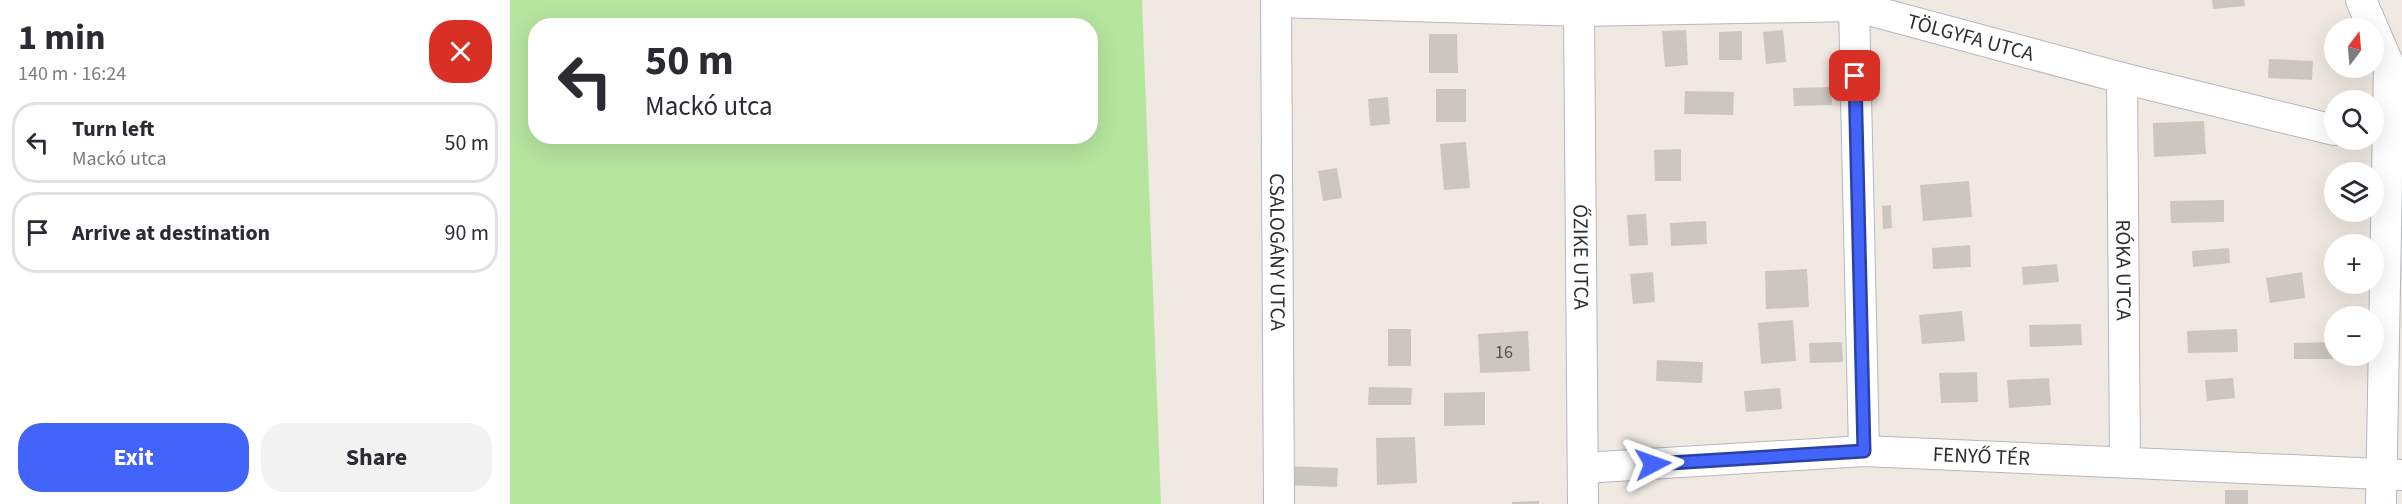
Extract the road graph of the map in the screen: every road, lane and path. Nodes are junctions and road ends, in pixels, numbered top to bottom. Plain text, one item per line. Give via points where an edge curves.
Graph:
1 (2361, 0) edge
2 (1276, 1) edge
3 (1854, 6) junction
4 (1579, 11) junction
5 (2122, 78) junction
6 (2384, 107) edge
7 (2324, 128) edge
8 (2380, 150) edge
9 (1864, 451) junction
10 (2125, 461) junction
11 (1583, 468) junction
12 (2392, 474) edge
13 (1279, 504) edge
14 (1583, 504) edge
15 (2381, 504) edge

1 - 6 street via 2389,65
2 - 4 street, TÖLGYFA UTCA
2 - 13 street, CSALOGÁNY UTCA
3 - 4 street, TÖLGYFA UTCA
3 - 5 street, TÖLGYFA UTCA
3 - 9 street
4 - 11 street, ŐZIKE UTCA
5 - 7 street, TÖLGYFA UTCA
5 - 10 street, RÓKA UTCA
8 - 12 street
9 - 10 street, FENYŐ TÉR
9 - 11 street, FENYŐ TÉR
10 - 12 street, FENYŐ TÉR
11 - 14 street, ŐZIKE UTCA
12 - 15 street

